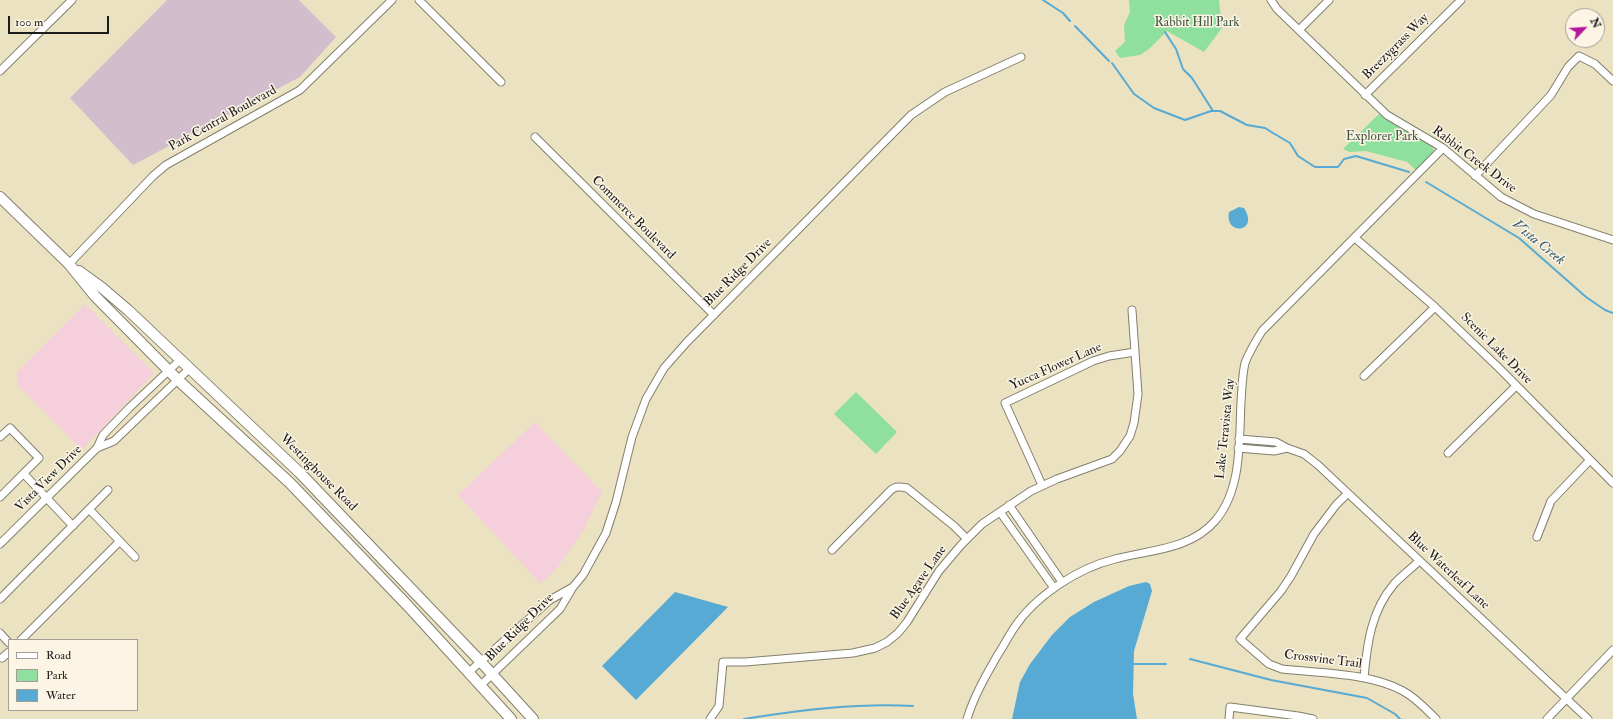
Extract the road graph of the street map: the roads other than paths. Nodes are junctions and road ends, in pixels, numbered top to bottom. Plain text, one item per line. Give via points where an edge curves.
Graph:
1 (72, 0) edge
2 (392, 0) edge
3 (419, 0) edge
4 (1272, 0) edge
5 (1329, 0) edge
6 (1461, 0) edge
7 (1299, 30) junction
8 (1021, 57) dead end
9 (0, 71) edge
10 (1613, 81) edge
11 (501, 82) dead end
12 (1365, 94) junction
13 (535, 137) dead end
14 (1443, 148) junction
15 (1475, 176) junction
16 (0, 197) edge
17 (1355, 238) junction
18 (1613, 240) edge
19 (69, 264) junction
20 (1436, 307) junction
21 (1132, 310) dead end
22 (714, 315) junction
23 (1135, 352) junction
24 (180, 360) junction
25 (189, 369) junction
26 (169, 371) junction
27 (1364, 376) dead end
28 (178, 380) junction
29 (1516, 386) junction
30 (0, 437) edge
31 (1239, 439) junction
32 (97, 448) junction
33 (1238, 448) junction
34 (1287, 448) junction
35 (1448, 453) dead end
36 (1590, 460) junction
37 (24, 474) junction
38 (1613, 483) edge
39 (1042, 486) junction
40 (108, 490) dead end
41 (1347, 494) junction
42 (0, 498) edge
43 (47, 498) junction
44 (1009, 505) junction
45 (89, 509) junction
46 (1000, 512) junction
47 (73, 526) junction
48 (1537, 537) dead end
49 (967, 539) junction
50 (120, 541) junction
51 (0, 544) edge
52 (832, 550) dead end
53 (135, 557) dead end
54 (1419, 561) junction
55 (1062, 582) junction
56 (573, 587) junction
57 (1054, 588) junction
58 (0, 598) edge
59 (0, 633) edge
60 (22, 639) edge
61 (8, 642) edge
62 (1613, 650) edge
63 (8, 653) edge
64 (2, 658) dead end
65 (481, 662) junction
66 (469, 672) junction
67 (492, 674) junction
68 (1364, 678) junction
69 (481, 684) junction
70 (1567, 699) junction
71 (511, 719) edge
72 (533, 719) edge
73 (710, 719) edge
74 (967, 719) edge
75 (1229, 719) edge
76 (1313, 719) edge
77 (1436, 719) edge
78 (1547, 719) edge
79 (1588, 719) edge

1 - 9 street
2 - 19 street, Park Central Boulevard via 300,90 166,165
3 - 11 street
4 - 7 street, Rabbit Creek Drive via 1277,9
5 - 7 street
6 - 12 street, Breezygrass Way
7 - 12 street, Rabbit Creek Drive
8 - 22 street, Blue Ridge Drive via 945,92 911,115
10 - 15 street via 1595,64 1579,56 1568,67 1552,95
12 - 14 street, Rabbit Creek Drive via 1387,115
13 - 22 street, Commerce Boulevard
14 - 15 street, Rabbit Creek Drive
14 - 17 street, Lake Teravista Way
15 - 18 street, Rabbit Creek Drive via 1501,197 1534,214
16 - 19 main road, Westinghouse Road
17 - 20 street, Scenic Lake Drive
17 - 31 street, Lake Teravista Way via 1262,331 1253,346 1242,378
19 - 24 main road, Westinghouse Road via 102,287
19 - 26 main road, Westinghouse Road via 95,296
20 - 27 street
20 - 29 street, Scenic Lake Drive
21 - 23 street, Blue Agave Lane
22 - 56 street, Blue Ridge Drive via 664,368 646,399 632,437 606,533 583,575
23 - 39 street, Blue Agave Lane via 1138,394 1134,423 1130,436 1120,451 1100,465 1080,470
23 - 39 street, Yucca Flower Lane via 1093,361 1005,403
24 - 25 main road, Westinghouse Road
24 - 26 street, Vista View Drive
25 - 28 street, Vista View Drive
25 - 65 main road, Westinghouse Road via 306,478
26 - 28 main road, Westinghouse Road
26 - 32 street, Vista View Drive via 103,435
28 - 32 street, Vista View Drive via 114,441
28 - 66 main road, Westinghouse Road via 290,483
29 - 35 street
29 - 36 street, Scenic Lake Drive
30 - 37 street via 10,428 39,458
31 - 33 street, Lake Teravista Way
31 - 34 street, Blue Waterleaf Lane via 1269,440
32 - 43 street, Vista View Drive
33 - 34 street, Blue Waterleaf Lane via 1274,451
33 - 55 street, Lake Teravista Way via 1229,498 1214,523 1205,530 1180,544 1092,566
34 - 41 street, Blue Waterleaf Lane via 1304,454
36 - 38 street, Scenic Lake Drive
36 - 48 street via 1551,501
37 - 42 street
37 - 43 street
39 - 44 street, Blue Agave Lane
40 - 45 street
41 - 54 street, Blue Waterleaf Lane
41 - 68 street, Crossvine Trail via 1314,534 1281,591 1240,639 1269,664 1282,669
43 - 47 street
43 - 51 street, Vista View Drive
44 - 46 street, Blue Agave Lane
44 - 55 street
45 - 47 street
45 - 50 street
46 - 49 street, Blue Agave Lane via 982,524
46 - 57 street
47 - 58 street
49 - 52 street via 907,488 899,486 893,488
49 - 73 street, Blue Agave Lane via 939,572 907,622 888,642 875,648 845,654 723,662 719,706
50 - 53 street
50 - 60 street
54 - 68 street via 1394,584 1381,602 1372,622 1366,646
54 - 70 street, Blue Waterleaf Lane
55 - 57 street, Lake Teravista Way
56 - 65 street, Blue Ridge Drive via 550,600
56 - 67 street, Blue Ridge Drive via 560,609
57 - 74 street, Lake Teravista Way via 1015,626 974,698
59 - 61 street
62 - 70 street
63 - 64 street
65 - 66 street, Blue Ridge Drive
65 - 67 main road, Westinghouse Road
66 - 69 main road, Westinghouse Road
67 - 69 street, Blue Ridge Drive
67 - 72 main road, Westinghouse Road
68 - 77 street, Crossvine Trail via 1404,691
69 - 71 main road, Westinghouse Road
70 - 78 street
70 - 79 street, Blue Waterleaf Lane
75 - 76 street via 1230,707

